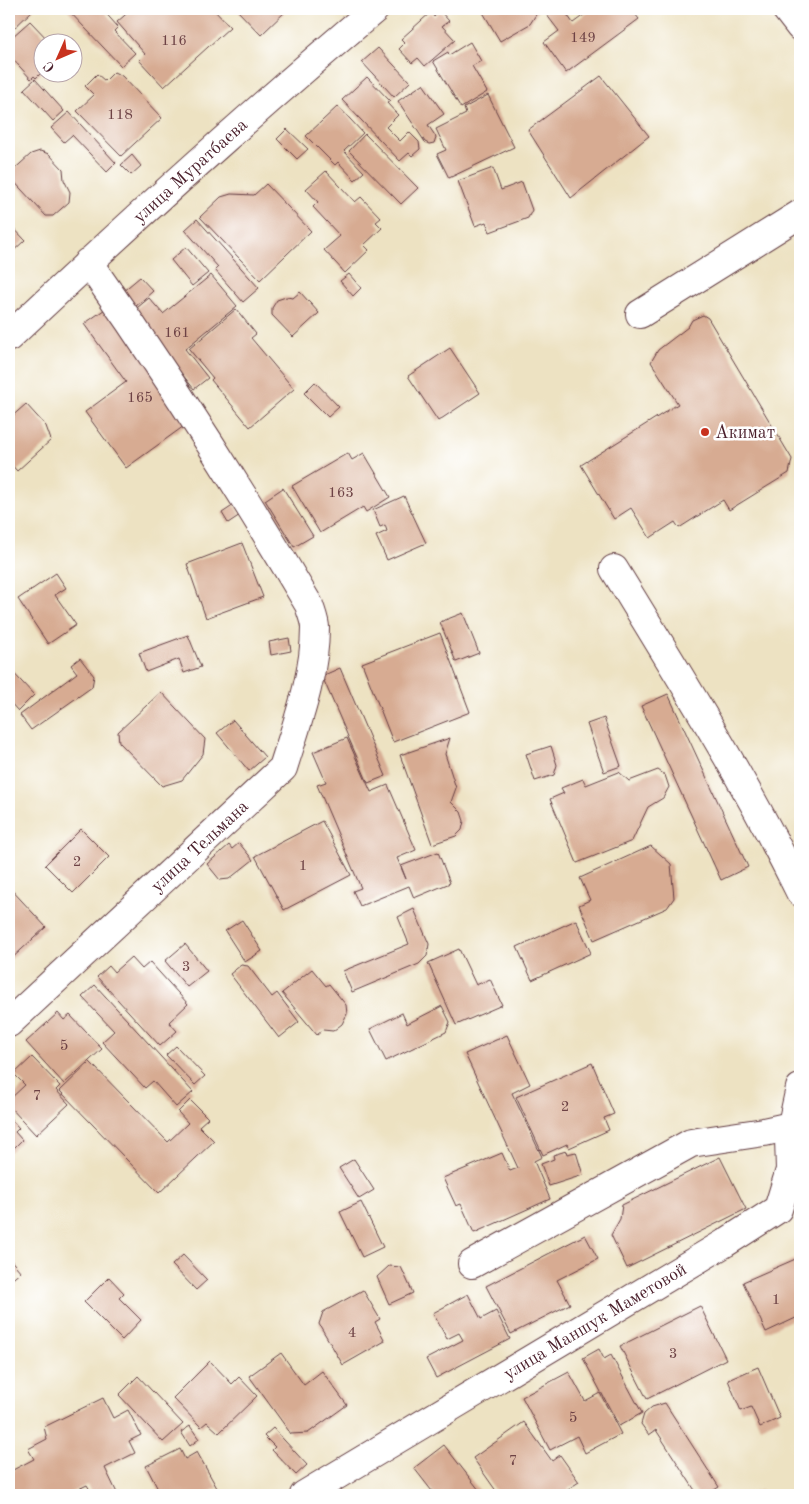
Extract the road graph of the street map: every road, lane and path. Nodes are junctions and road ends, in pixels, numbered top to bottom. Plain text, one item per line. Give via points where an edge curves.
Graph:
1 (375, 9) edge
2 (786, 9) edge
3 (800, 26) edge
4 (800, 214) edge
5 (88, 262) junction
6 (640, 314) dead end
7 (9, 336) edge
8 (614, 568) dead end
9 (800, 892) edge
10 (9, 1023) edge
11 (800, 1088) edge
12 (791, 1126) junction
13 (792, 1192) edge
14 (472, 1264) dead end
15 (304, 1495) edge

1 - 5 street, улица Муратбаева via 297,74
2 - 3 street
4 - 6 street
5 - 7 street, улица Муратбаева
5 - 10 street, улица Тельмана via 218,456 309,606 316,626 310,673 283,768
8 - 9 street via 709,723
11 - 12 street, улица Маншук Маметовой
12 - 13 street, улица Маншук Маметовой
12 - 14 street via 691,1143
13 - 15 street, улица Маншук Маметовой via 778,1209 724,1244

